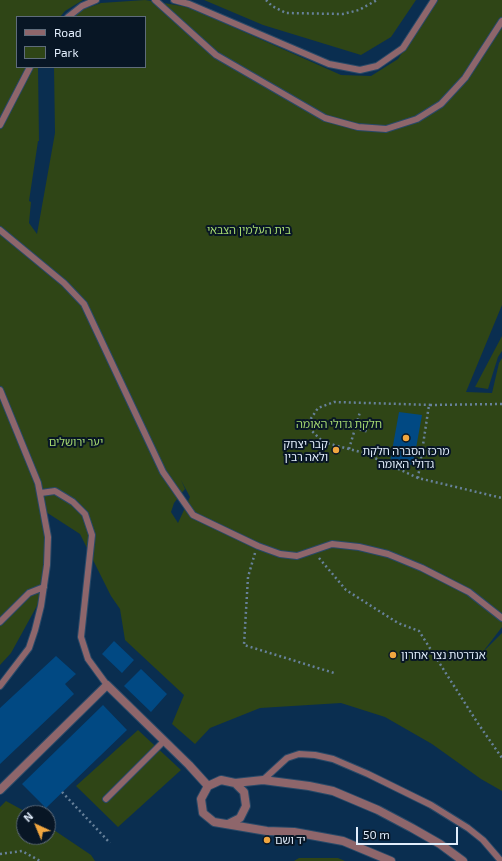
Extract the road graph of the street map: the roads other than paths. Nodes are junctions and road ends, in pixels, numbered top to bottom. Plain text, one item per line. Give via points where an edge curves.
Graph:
1 (96, 0) edge
2 (155, 0) edge
3 (174, 0) edge
4 (434, 0) edge
5 (69, 16) edge
6 (502, 21) edge
7 (29, 68) edge
8 (0, 125) edge
9 (0, 230) edge
10 (0, 390) edge
11 (41, 493) junction
12 (44, 587) junction
13 (502, 618) edge
14 (0, 622) edge
15 (107, 685) junction
16 (0, 686) edge
17 (164, 741) junction
18 (263, 780) junction
19 (234, 782) junction
20 (208, 786) junction
21 (0, 790) edge
22 (106, 799) dead end
23 (228, 824) junction
24 (391, 861) edge
25 (463, 861) edge
26 (501, 861) edge

1 - 5 lane via 82,6
2 - 6 lane via 216,55 325,118 358,127 386,129 417,119 441,104 465,78
3 - 4 lane via 189,4 329,64 360,70 377,66 403,48
7 - 8 lane
9 - 13 lane via 84,304 163,472 193,515 280,554 297,556 332,544 388,554 469,592
10 - 11 lane
11 - 12 lane via 48,537
11 - 15 lane via 55,491 73,502 85,514 92,535 81,637 88,659
12 - 14 lane via 29,593
12 - 16 lane via 29,648
15 - 17 street
15 - 21 street
17 - 20 street
17 - 22 lane
18 - 19 street
18 - 25 street via 333,791 412,828
18 - 26 lane via 287,758 299,754 333,759 431,805 483,840
19 - 20 street via 220,780
19 - 23 street via 244,792 246,806 240,818
20 - 23 street via 201,799 203,813 214,822
23 - 24 street via 343,841

